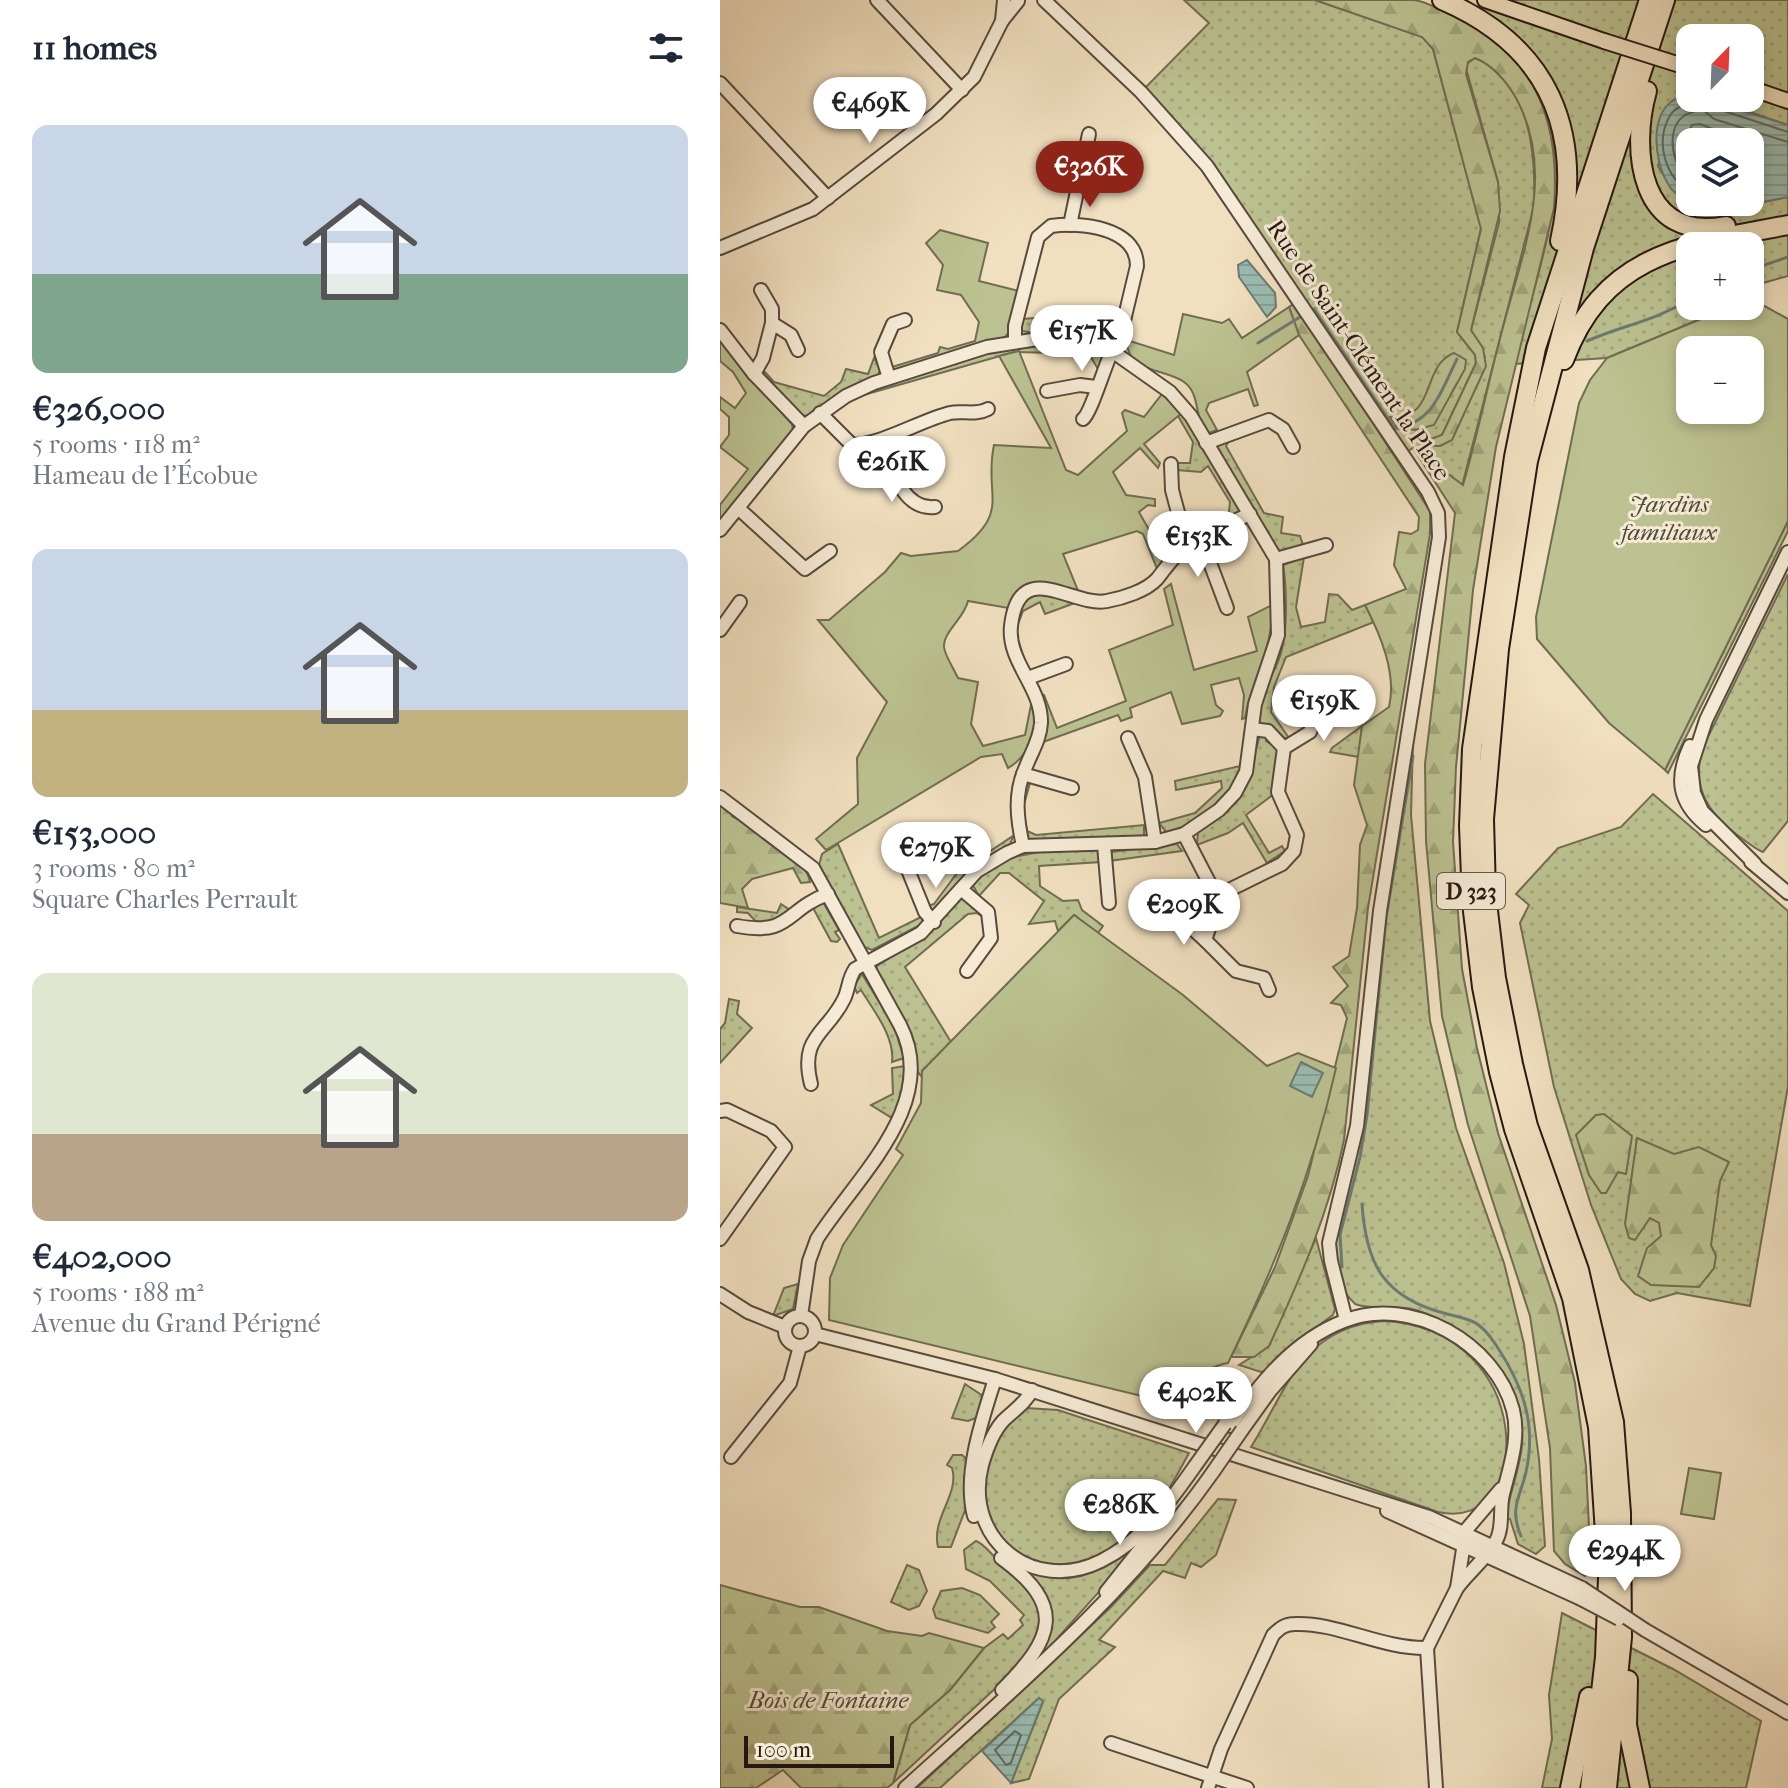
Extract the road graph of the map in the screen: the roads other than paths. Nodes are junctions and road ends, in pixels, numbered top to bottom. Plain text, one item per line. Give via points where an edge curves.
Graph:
1 (877, 0) edge
2 (1015, 0) edge
3 (1044, 0) edge
4 (1442, 0) edge
5 (1649, 0) edge
6 (1665, 0) edge
7 (1672, 0) edge
8 (1485, 1) edge
9 (1676, 64) edge
10 (720, 83) edge
11 (962, 90) junction
12 (1764, 93) edge
13 (1787, 100) edge
14 (1089, 134) dead end
15 (828, 198) junction
16 (1788, 214) edge
17 (1070, 225) junction
18 (1788, 225) edge
19 (720, 248) edge
20 (761, 290) dead end
21 (1548, 305) junction
22 (905, 320) dead end
23 (772, 323) junction
24 (720, 330) edge
25 (1015, 340) junction
26 (798, 350) dead end
27 (1114, 352) junction
28 (754, 374) junction
29 (889, 378) junction
30 (1096, 387) junction
31 (1047, 391) dead end
32 (988, 409) dead end
33 (820, 413) junction
34 (1083, 419) dead end
35 (804, 426) junction
36 (1536, 429) junction
37 (1206, 443) junction
38 (873, 445) junction
39 (1293, 447) dead end
40 (1171, 464) dead end
41 (935, 507) dead end
42 (738, 508) junction
43 (1250, 514) junction
44 (720, 530) edge
45 (1201, 539) junction
46 (1326, 545) dead end
47 (1187, 546) junction
48 (830, 551) dead end
49 (1788, 552) edge
50 (1276, 559) junction
51 (740, 602) dead end
52 (1227, 608) dead end
53 (720, 630) edge
54 (1066, 664) dead end
55 (1028, 678) junction
56 (1320, 702) dead end
57 (1252, 729) junction
58 (1128, 738) dead end
59 (1284, 748) junction
60 (1023, 774) junction
61 (1072, 788) dead end
62 (720, 797) edge
63 (1184, 834) junction
64 (1155, 842) junction
65 (1104, 845) junction
66 (1023, 846) junction
67 (917, 854) dead end
68 (961, 889) junction
69 (1788, 893) edge
70 (828, 894) junction
71 (1221, 894) junction
72 (1109, 903) dead end
73 (1216, 908) junction
74 (934, 922) junction
75 (737, 926) dead end
76 (1205, 940) junction
77 (865, 964) junction
78 (967, 971) dead end
79 (1269, 990) dead end
80 (811, 1084) dead end
81 (720, 1111) edge
82 (720, 1239) edge
83 (720, 1294) edge
84 (801, 1316) junction
85 (1346, 1320) junction
86 (785, 1327) junction
87 (1328, 1329) junction
88 (815, 1334) junction
89 (800, 1346) junction
90 (995, 1379) junction
91 (1032, 1390) junction
92 (1233, 1427) junction
93 (731, 1457) dead end
94 (1203, 1469) junction
95 (1507, 1481) junction
96 (1464, 1539) junction
97 (1489, 1550) junction
98 (1457, 1588) junction
99 (1614, 1636) junction
100 (1427, 1648) junction
101 (1788, 1713) edge
102 (979, 1721) junction
103 (1111, 1743) dead end
104 (1210, 1782) edge
105 (905, 1788) edge
106 (1247, 1788) edge
107 (1436, 1788) edge
108 (1570, 1788) edge
109 (1590, 1788) edge
110 (1607, 1788) edge
111 (1640, 1788) edge

1 - 11 street
2 - 11 street via 983,64
3 - 85 street, Rue de Saint-Clément la Place via 1141,92 1207,166 1438,513 1421,670 1377,932 1361,1098 1329,1243
4 - 21 highway via 1475,15 1515,46 1542,80 1562,125 1568,188
5 - 21 highway, D 323
6 - 36 highway, D 323 via 1584,248
7 - 16 highway via 1639,125 1645,186 1675,219 1697,226 1721,227
8 - 9 main road, bridge
10 - 15 street
11 - 15 street
12 - 13 main road
14 - 17 street
15 - 19 street via 791,221
17 - 25 street via 1051,226 1038,237
17 - 27 street via 1116,235 1136,255
18 - 36 highway via 1678,247 1615,283 1572,338 1551,405
20 - 23 street via 772,309
21 - 99 highway, D 323 via 1514,457 1472,749 1472,903 1499,1072 1572,1298 1598,1427
22 - 29 street via 893,324 882,346
23 - 26 street via 791,335
23 - 28 street
24 - 28 street
25 - 27 street via 1060,340
25 - 29 street
27 - 30 street
27 - 37 street via 1170,392
28 - 35 street
29 - 33 street
30 - 31 street
30 - 34 street via 1091,411
32 - 38 street via 954,412 888,434
33 - 35 street
33 - 38 street via 852,445
35 - 42 street
36 - 99 highway, D 323 via 1488,748 1486,894 1496,978 1528,1126 1579,1270 1614,1422 1621,1513
37 - 39 street via 1269,420 1283,429
37 - 43 street
38 - 41 street via 888,453 894,481 918,505
40 - 47 street via 1170,481
42 - 44 street
42 - 48 street via 805,569
43 - 45 street
43 - 50 street
45 - 47 street
45 - 52 street
46 - 50 street
47 - 55 street via 1151,585 1111,600 1091,601 1051,587 1026,594 1014,612 1010,635
49 - 69 street via 1706,720 1686,783 1707,819
50 - 57 street via 1278,635 1257,695
51 - 53 street
54 - 55 street
55 - 60 street via 1041,727
56 - 59 street via 1310,732
57 - 59 street via 1268,731
57 - 63 street via 1248,765 1238,789
58 - 64 street via 1145,777
59 - 71 street via 1278,792 1297,835 1294,851 1282,864
60 - 61 street
60 - 66 street via 1017,809
62 - 70 street via 807,861
63 - 64 street
63 - 71 street via 1212,888
64 - 65 street
65 - 66 street
65 - 72 street
66 - 68 street via 991,861
67 - 74 street via 904,860
68 - 74 street
68 - 78 street via 988,912 991,938
70 - 75 street via 769,930
70 - 77 street
71 - 73 street
73 - 76 street
73 - 76 street via 1200,912 1193,921 1193,929
74 - 77 street
76 - 79 street via 1236,971 1264,978
77 - 80 street via 851,974 844,1001 812,1043
77 - 84 street via 906,1039 909,1093 899,1119 813,1246
81 - 82 street via 771,1131 785,1147
83 - 86 street
84 - 86 street
84 - 88 street via 812,1322
85 - 87 street
85 - 95 street via 1402,1316 1460,1338 1482,1353 1501,1380 1513,1411 1516,1443
86 - 89 street via 788,1340
87 - 92 street
87 - 92 street via 1296,1347 1237,1413
88 - 89 street
88 - 90 street
89 - 93 street via 790,1383
90 - 91 street
90 - 102 street via 973,1467 971,1505 984,1539 1026,1577 1042,1599 1046,1618 1033,1659 996,1695
91 - 94 street via 994,1435 979,1491 991,1535 1033,1567 1058,1570 1101,1561 1151,1524
91 - 96 street via 1429,1517
92 - 94 street, bridge
92 - 94 street, bridge
94 - 102 street via 1062,1643
95 - 96 street via 1469,1523
95 - 97 street via 1497,1539
96 - 97 street
96 - 98 street
97 - 98 street
97 - 101 street, bridge via 1580,1593
98 - 100 street
99 - 108 highway via 1597,1650
99 - 109 highway, D 323
99 - 110 highway, D 323
99 - 111 highway via 1629,1655 1627,1725
100 - 104 street via 1308,1624 1282,1626 1273,1635
100 - 107 street
102 - 105 street
103 - 104 street
104 - 106 street

